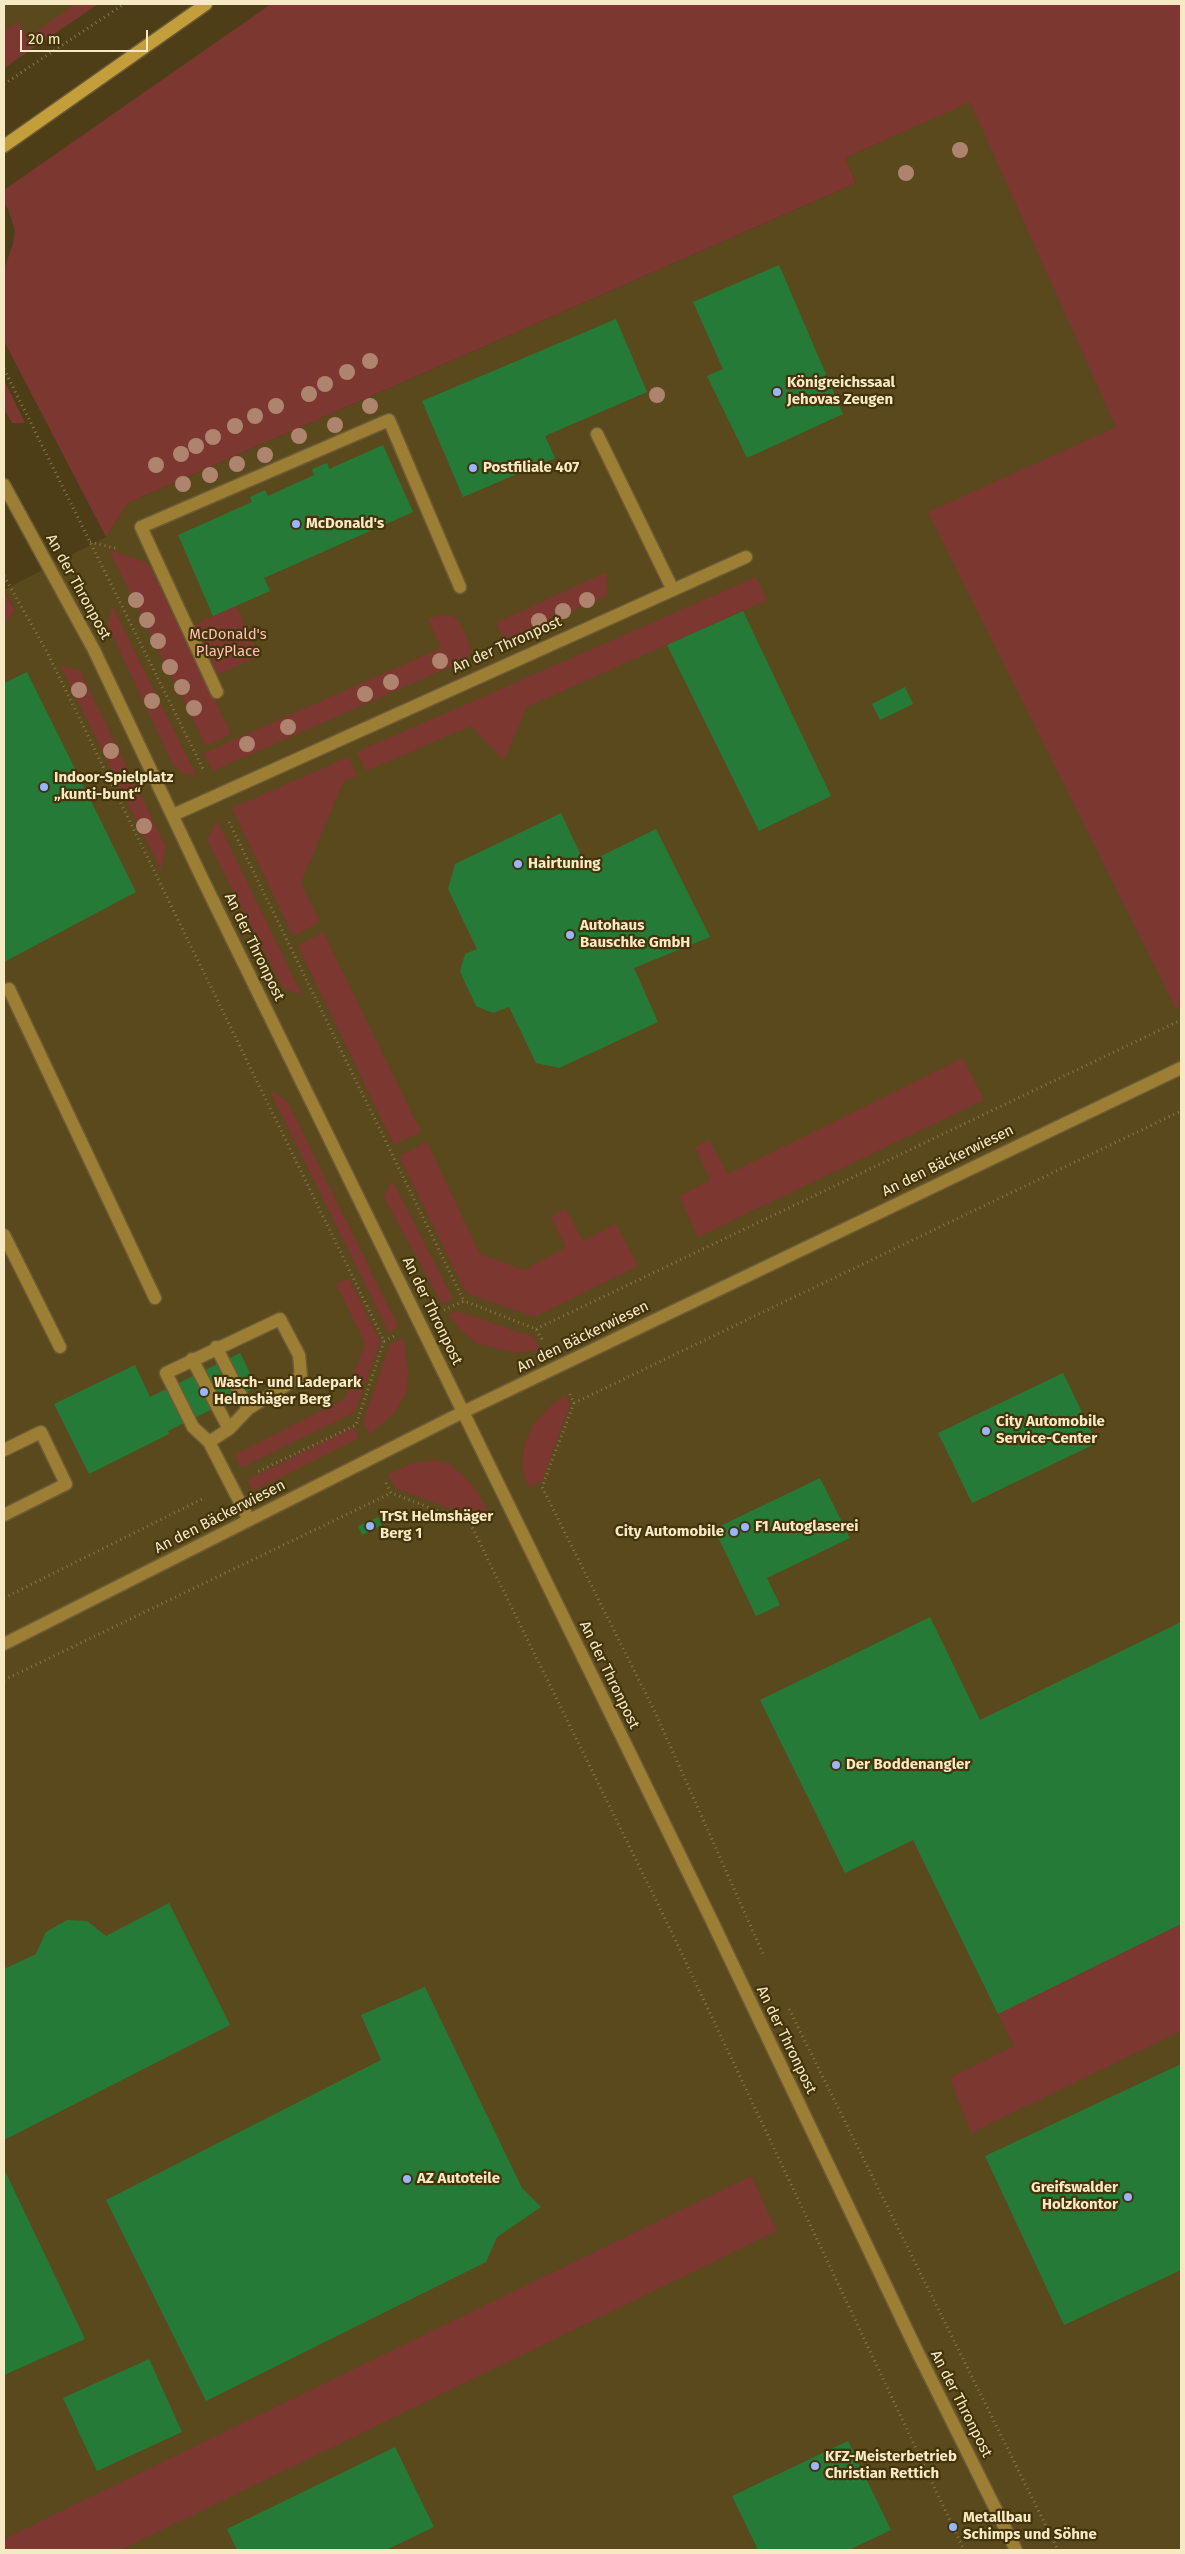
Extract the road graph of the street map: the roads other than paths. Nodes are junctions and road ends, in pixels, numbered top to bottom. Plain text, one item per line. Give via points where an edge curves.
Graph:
1 (206, 4) edge
2 (4, 146) edge
3 (597, 434) dead end
4 (4, 485) edge
5 (746, 557) dead end
6 (460, 587) dead end
7 (673, 590) junction
8 (217, 692) dead end
9 (173, 814) junction
10 (9, 989) dead end
11 (1181, 1068) edge
12 (4, 1235) edge
13 (155, 1298) dead end
14 (60, 1347) dead end
15 (216, 1347) junction
16 (192, 1360) junction
17 (248, 1410) junction
18 (463, 1412) junction
19 (229, 1429) junction
20 (209, 1442) junction
21 (4, 1450) edge
22 (4, 1515) edge
23 (249, 1520) junction
24 (4, 1644) edge
25 (1016, 2550) edge

1 - 2 main road
3 - 7 street
4 - 9 street, An der Thronpost via 94,650
5 - 7 street, An der Thronpost
6 - 8 street via 389,420 142,527
7 - 9 street, An der Thronpost
9 - 18 street, An der Thronpost
10 - 13 street
11 - 18 street, An den Bäckerwiesen
12 - 14 street
15 - 16 street
15 - 17 street
15 - 17 street via 280,1319 300,1355 301,1376
16 - 19 street
16 - 20 street via 166,1372 193,1427
17 - 19 street
18 - 23 street, An den Bäckerwiesen
18 - 25 street, An der Thronpost
19 - 20 street
20 - 23 street
21 - 22 street via 40,1432 66,1484
23 - 24 street, An den Bäckerwiesen

